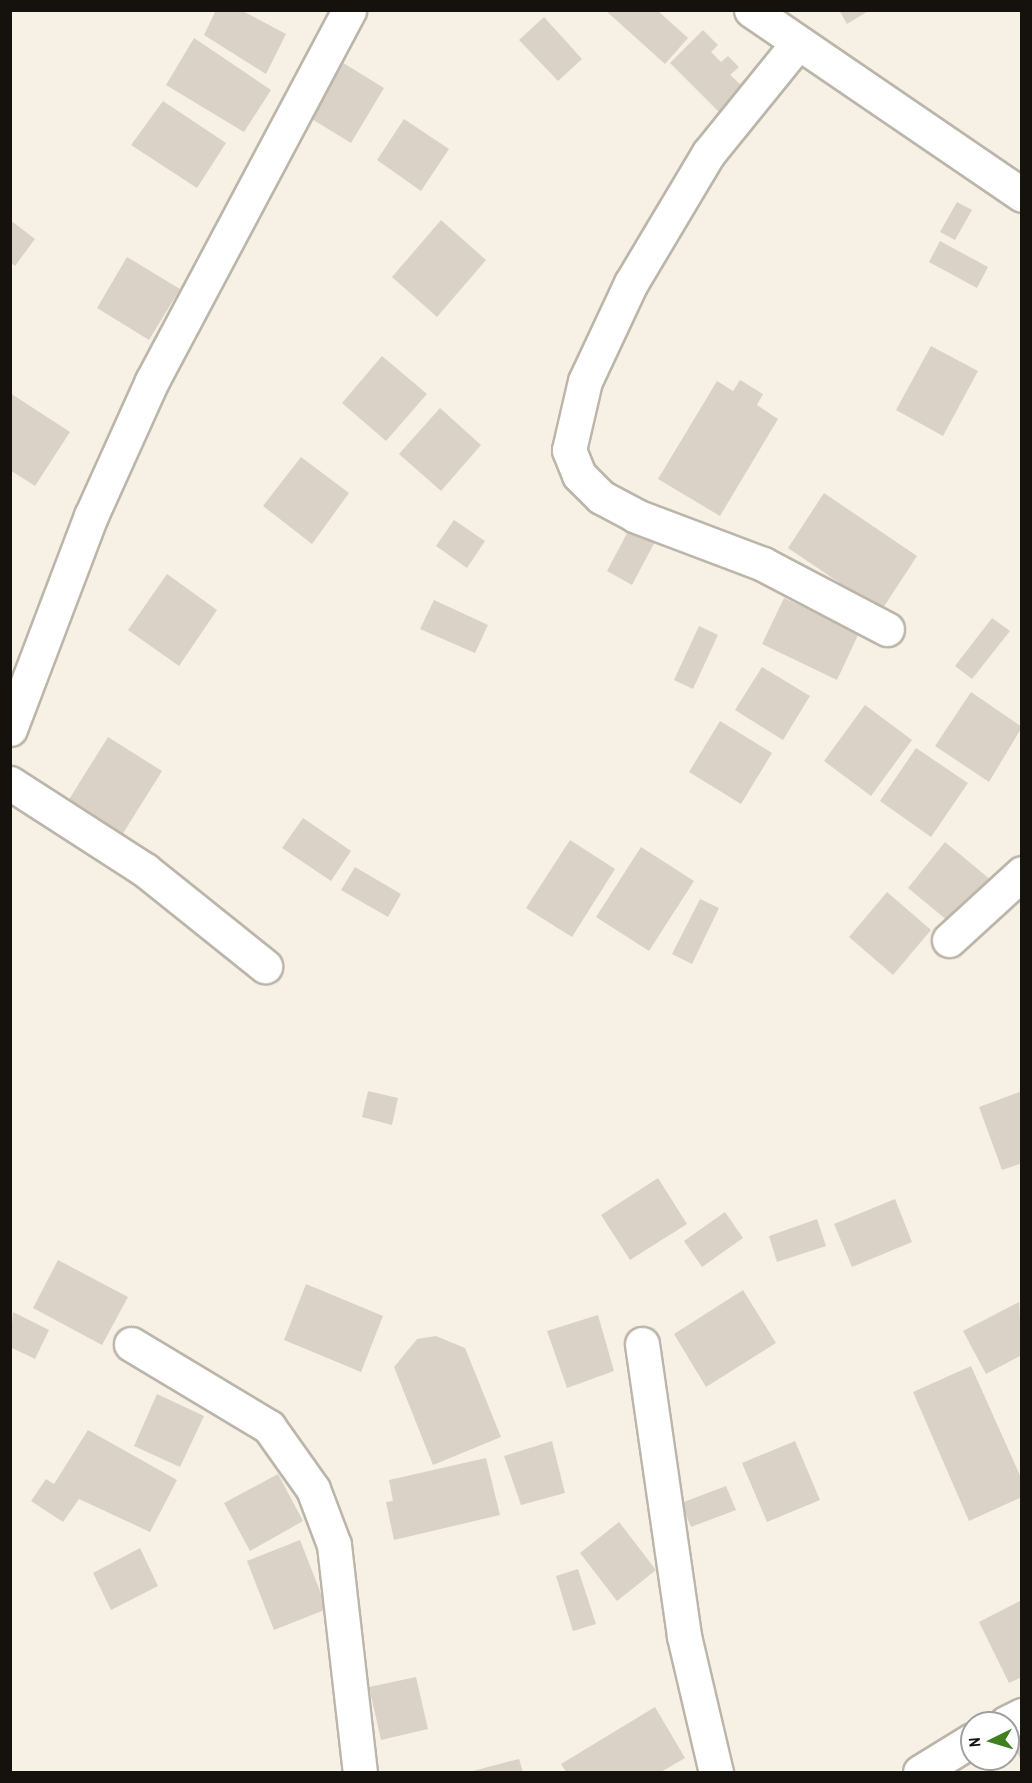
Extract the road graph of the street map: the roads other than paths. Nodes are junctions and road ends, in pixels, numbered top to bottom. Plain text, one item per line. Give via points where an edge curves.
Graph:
1 (350, 10) edge
2 (751, 10) edge
3 (798, 44) junction
4 (1019, 190) edge
5 (887, 629) dead end
6 (10, 729) edge
7 (10, 783) edge
8 (1022, 873) edge
9 (949, 940) dead end
10 (265, 966) dead end
11 (131, 1344) dead end
12 (642, 1344) dead end
13 (960, 1748) edge
14 (360, 1773) edge
15 (716, 1773) edge
16 (920, 1773) edge

1 - 6 street via 152,381 91,516
2 - 3 street
3 - 4 street
3 - 5 street via 708,154 631,283 585,381 569,450 579,475 601,497 636,516 763,564
7 - 10 street via 145,870
8 - 9 street
11 - 14 street via 269,1427 313,1489 336,1554
12 - 15 street via 684,1636
13 - 16 street

